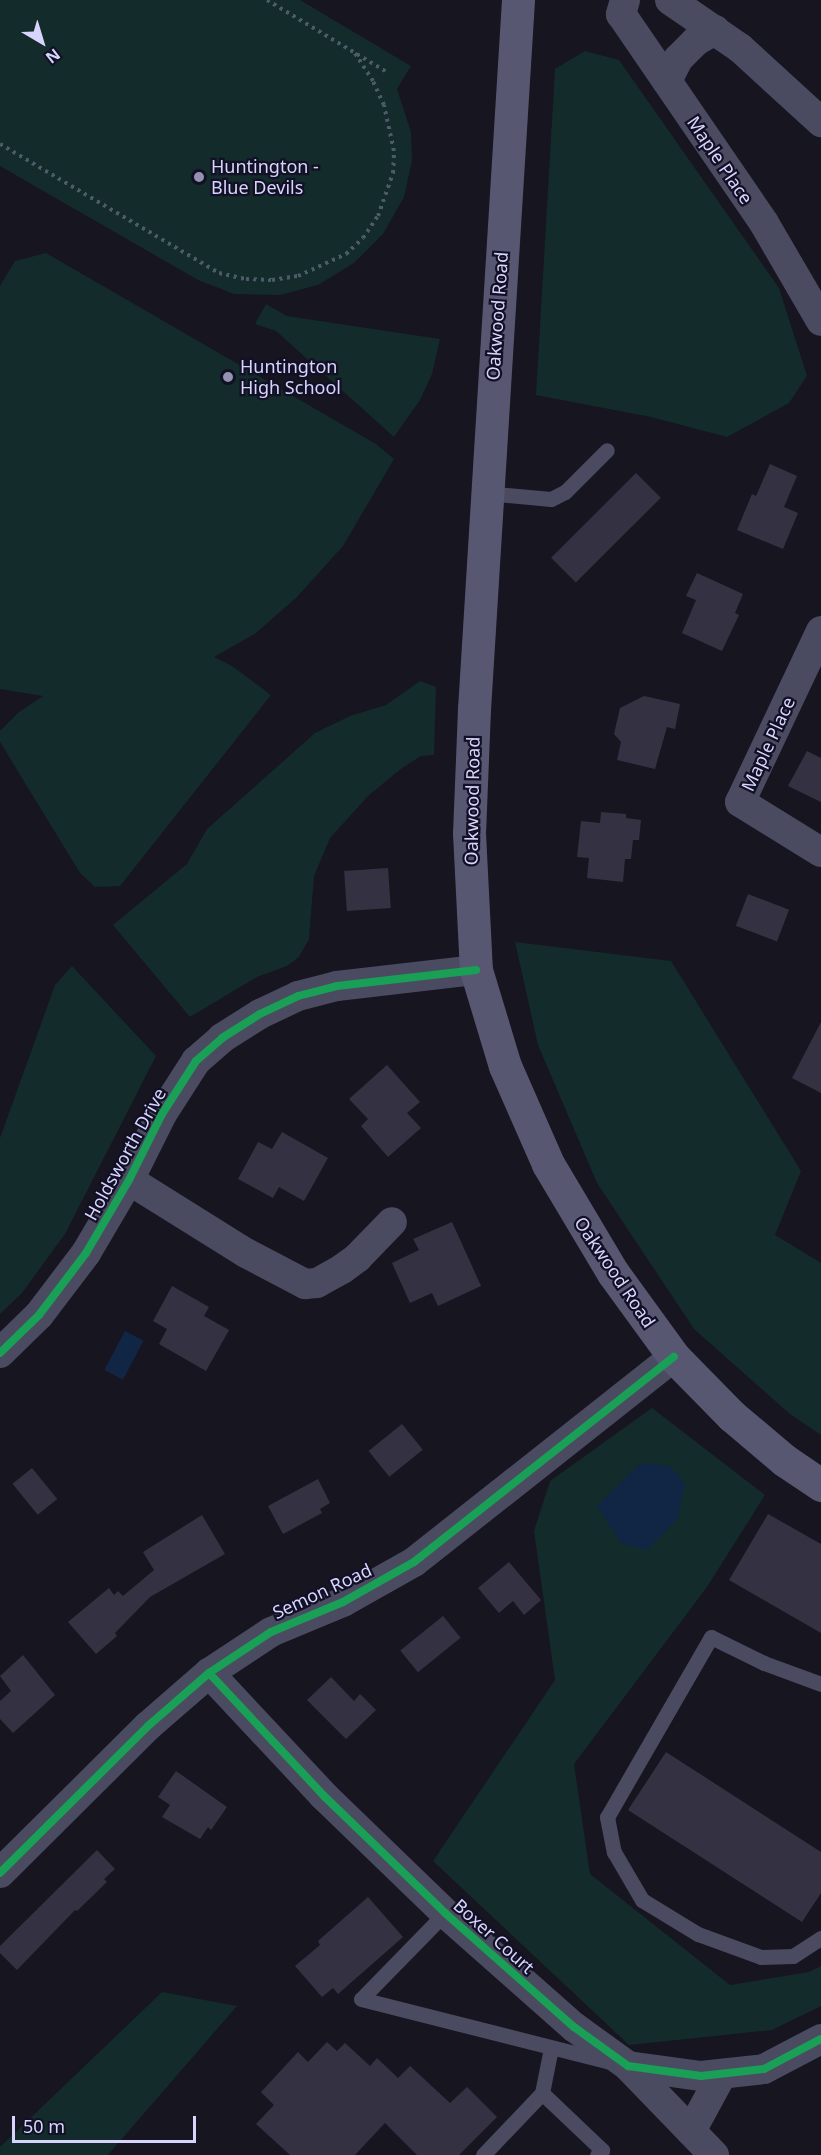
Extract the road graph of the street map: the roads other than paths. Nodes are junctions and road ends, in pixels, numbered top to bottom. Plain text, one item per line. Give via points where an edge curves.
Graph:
1 (518, 0) edge
2 (625, 0) edge
3 (670, 0) edge
4 (715, 30) junction
5 (667, 81) junction
6 (821, 122) edge
7 (821, 321) edge
8 (607, 450) dead end
9 (486, 493) junction
10 (821, 632) edge
11 (821, 852) edge
12 (476, 970) junction
13 (129, 1180) junction
14 (392, 1222) dead end
15 (0, 1353) edge
16 (674, 1357) junction
17 (821, 1485) edge
18 (209, 1673) junction
19 (821, 1684) edge
20 (0, 1873) edge
21 (444, 1913) junction
22 (821, 1938) edge
23 (821, 2039) edge
24 (551, 2048) junction
25 (628, 2066) junction
26 (722, 2074) junction
27 (542, 2093) junction
28 (698, 2145) edge
29 (483, 2155) edge
30 (597, 2155) edge

1 - 9 main road, Oakwood Road
2 - 5 street, Maple Place via 621,14
3 - 4 street
4 - 5 street via 696,41 678,59
4 - 6 street
5 - 7 street, Maple Place via 764,223
8 - 9 lane via 565,492 551,499
9 - 12 main road, Oakwood Road via 469,833
10 - 11 street, Maple Place via 740,802
12 - 13 street, Holdsworth Drive via 337,986 298,996 260,1014 222,1038 196,1061 162,1114
12 - 16 main road, Oakwood Road via 505,1066 548,1164 613,1273
13 - 14 street, Holdsworth Drive via 246,1253 305,1284 317,1283 342,1269
13 - 15 street, Holdsworth Drive via 86,1253 39,1315
16 - 17 main road, Oakwood Road via 732,1416
16 - 18 street, Semon Road via 414,1562 343,1602 271,1632
18 - 20 street, Semon Road via 148,1726
18 - 21 street, Boxer Court via 324,1796
19 - 22 lane via 764,1664 711,1637 608,1817 614,1852 642,1900 698,1934 761,1957 793,1956
21 - 24 lane via 361,1999
21 - 25 street, Boxer Court via 574,2027
23 - 26 street, Boxer Court via 764,2069
24 - 25 lane
24 - 27 lane
25 - 26 street, Boxer Court via 701,2076
25 - 28 street
26 - 28 street
27 - 29 lane
27 - 30 lane via 602,2150

